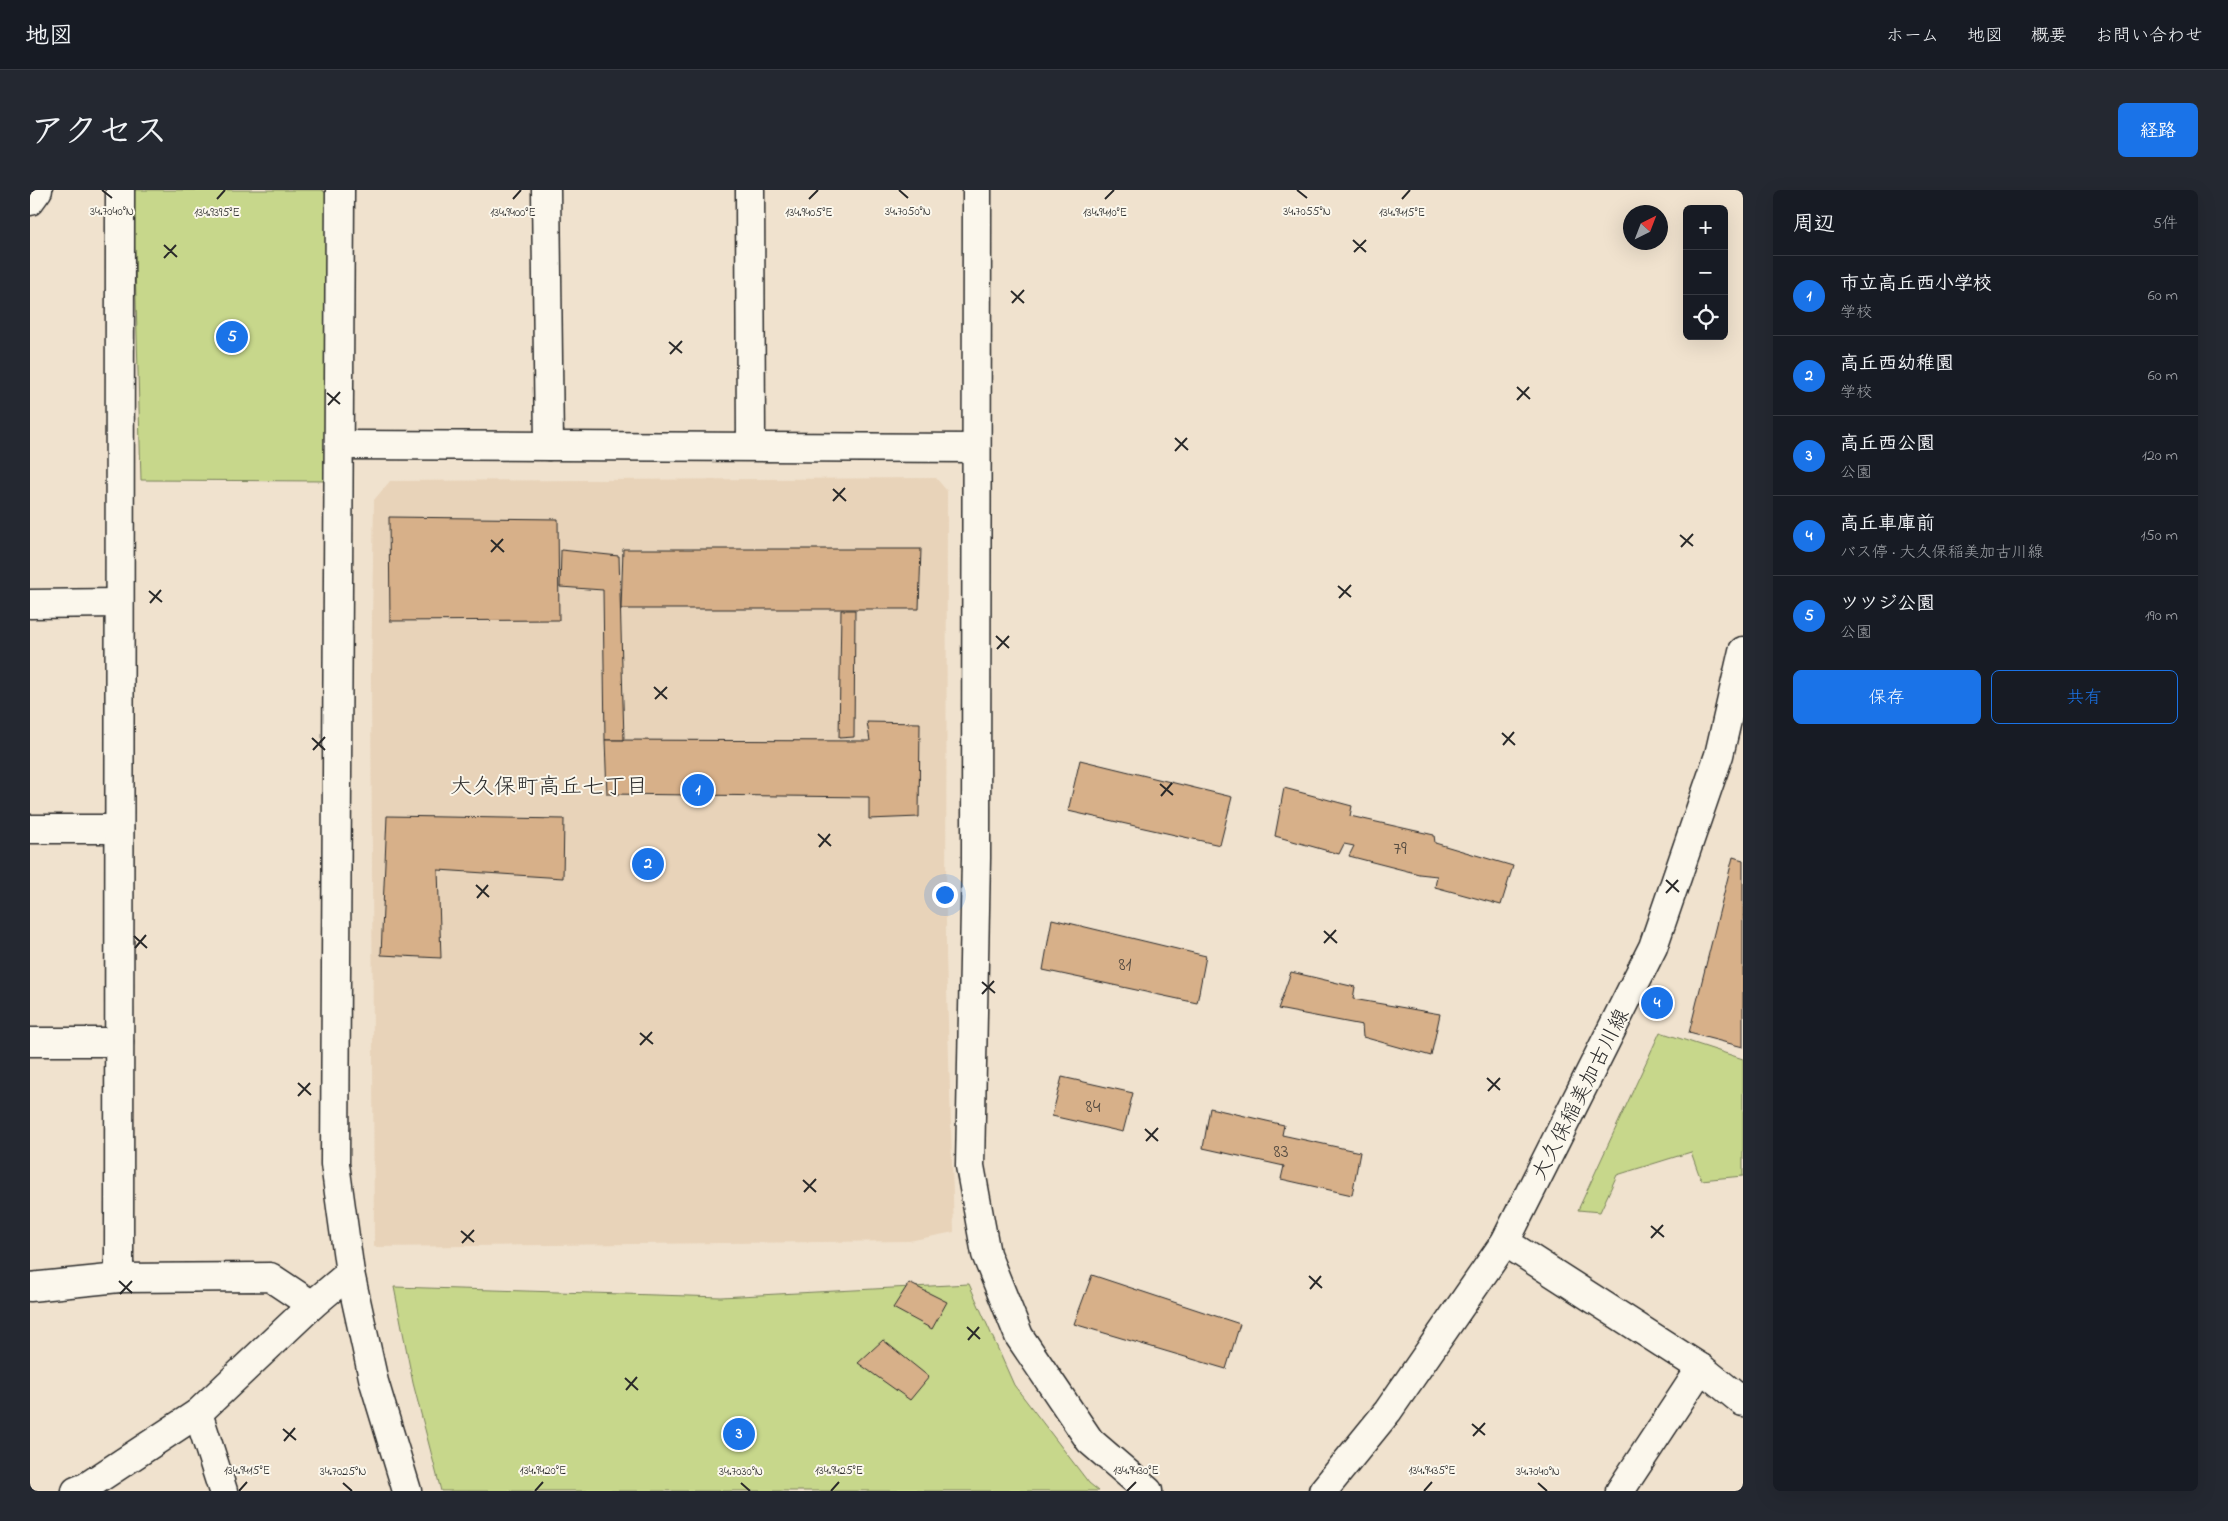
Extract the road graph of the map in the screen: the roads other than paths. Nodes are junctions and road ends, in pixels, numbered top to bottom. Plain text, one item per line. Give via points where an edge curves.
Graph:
1 (38, 190) edge
2 (120, 190) edge
3 (340, 190) edge
4 (546, 190) edge
5 (750, 190) edge
6 (976, 190) edge
7 (30, 200) edge
8 (340, 444) junction
9 (549, 446) junction
10 (751, 446) junction
11 (976, 448) junction
12 (119, 603) junction
13 (30, 604) edge
14 (1743, 651) edge
15 (30, 829) edge
16 (119, 829) junction
17 (30, 1042) edge
18 (119, 1042) junction
19 (1505, 1242) junction
20 (350, 1273) junction
21 (119, 1278) junction
22 (30, 1287) edge
23 (312, 1305) junction
24 (1701, 1368) junction
25 (1743, 1402) edge
26 (198, 1413) junction
27 (76, 1491) edge
28 (223, 1491) edge
29 (406, 1491) edge
30 (1148, 1491) edge
31 (1323, 1491) edge
32 (1620, 1491) edge

1 - 7 street
2 - 12 street
3 - 8 street
4 - 9 street
5 - 10 street
6 - 11 street
8 - 9 street
8 - 20 street via 335,1164
9 - 10 street
10 - 11 street
11 - 30 street via 976,858 970,1166 986,1254 1019,1336 1090,1441
12 - 13 street
12 - 16 street
14 - 19 street, 大久保稲美加古川線 via 1719,755 1654,948
15 - 16 street
16 - 18 street
17 - 18 street
18 - 21 street
19 - 24 street
19 - 31 street, 大久保稲美加古川線 via 1388,1412
20 - 23 street
20 - 29 street via 374,1382
21 - 22 street
21 - 23 street via 270,1277
23 - 26 street
24 - 25 street
24 - 32 street
26 - 27 street
26 - 28 street

